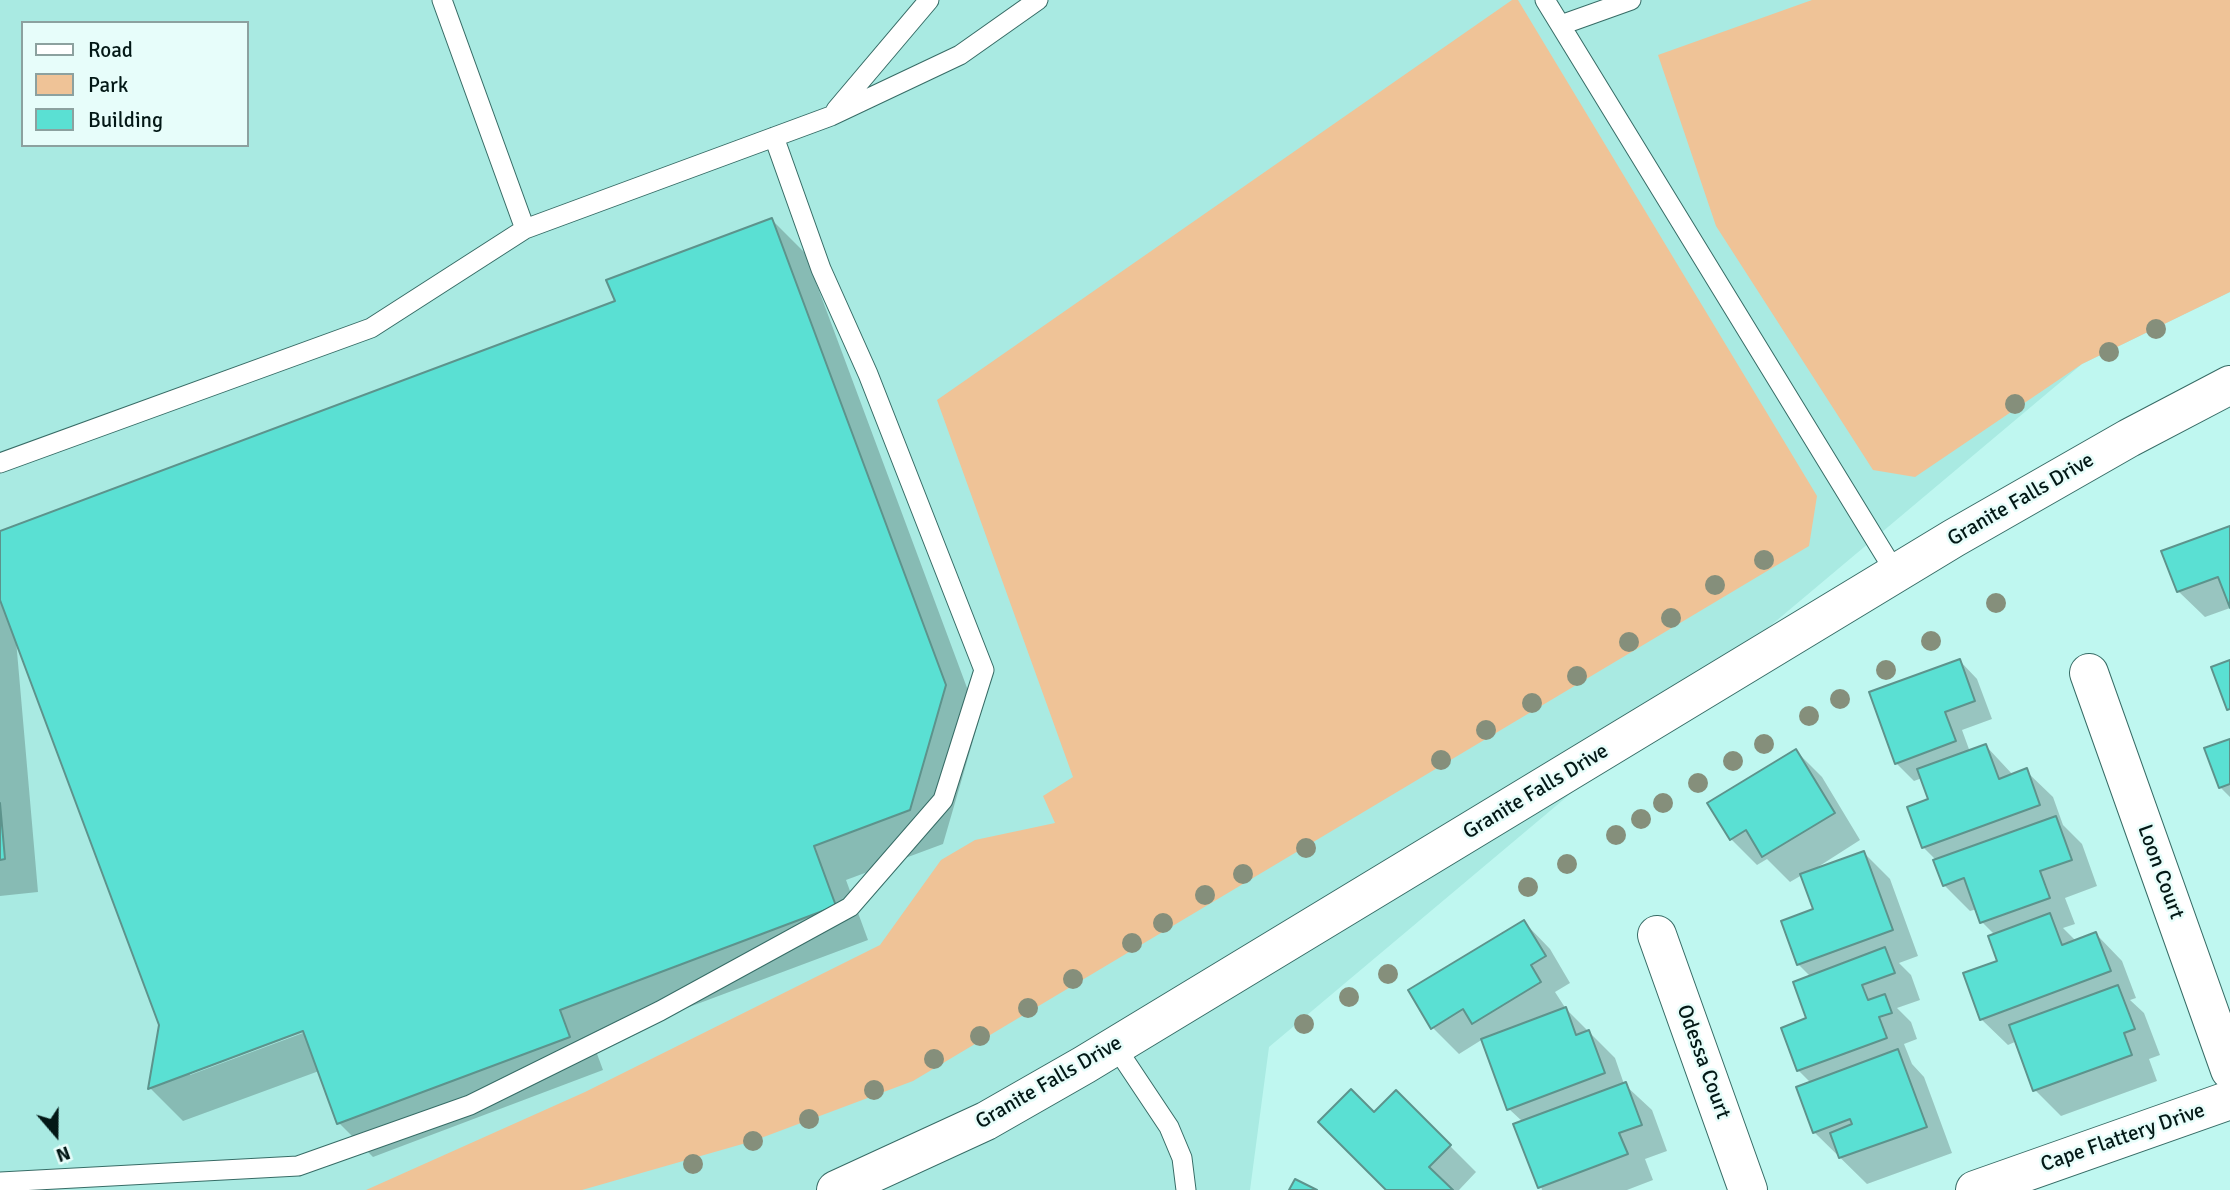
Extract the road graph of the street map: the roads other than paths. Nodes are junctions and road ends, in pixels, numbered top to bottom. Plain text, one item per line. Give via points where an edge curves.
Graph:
1 (442, 0) edge
2 (929, 0) edge
3 (1038, 0) edge
4 (1545, 0) edge
5 (1631, 0) edge
6 (1561, 25) junction
7 (831, 116) junction
8 (774, 137) junction
9 (525, 229) junction
10 (2230, 385) edge
11 (0, 463) edge
12 (1896, 575) junction
13 (2090, 673) dead end
14 (1657, 935) dead end
15 (1115, 1046) junction
16 (2230, 1070) edge
17 (2230, 1100) edge
18 (0, 1182) edge
19 (836, 1190) edge
20 (1186, 1190) edge
21 (1748, 1190) edge
22 (1975, 1190) edge

1 - 9 lane
2 - 7 lane
3 - 7 lane via 960,55
4 - 6 lane
5 - 6 lane
6 - 12 lane
7 - 8 lane
8 - 9 lane
8 - 18 lane via 821,270 868,374 985,670 943,800 850,907 660,1011 470,1105 298,1166
9 - 11 lane via 371,328
10 - 12 street, Granite Falls Drive via 2129,438
12 - 15 street, Granite Falls Drive
13 - 16 street, Loon Court
14 - 21 street, Odessa Court
15 - 19 street, Granite Falls Drive via 986,1121
15 - 20 lane via 1169,1127 1182,1158
17 - 22 street, Cape Flattery Drive

